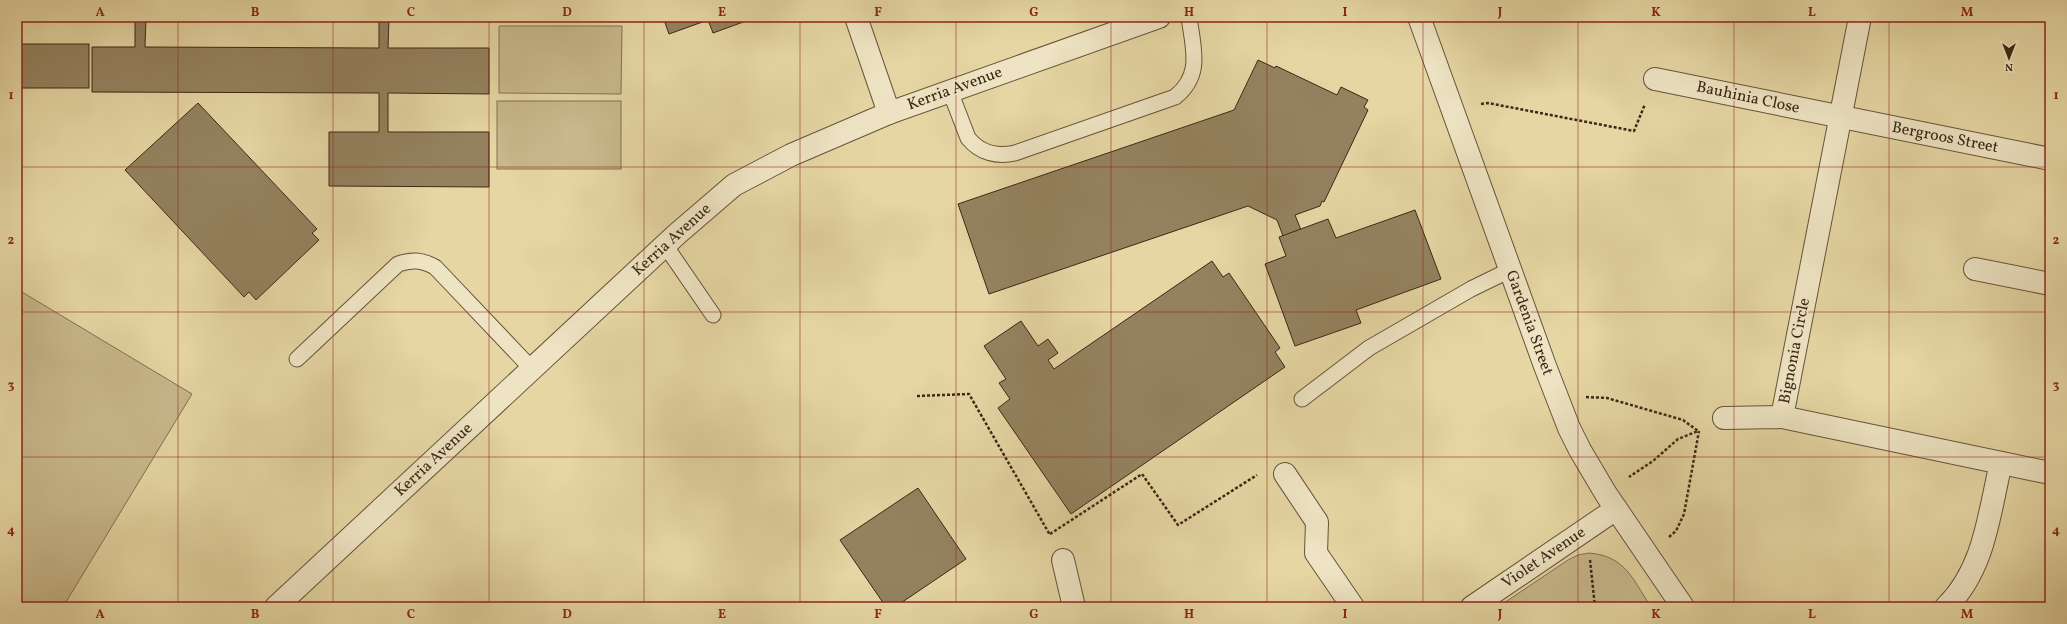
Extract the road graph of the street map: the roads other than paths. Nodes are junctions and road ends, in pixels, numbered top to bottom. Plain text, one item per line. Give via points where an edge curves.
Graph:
1 (856, 17) edge
2 (1159, 17) edge
3 (1189, 17) edge
4 (1419, 17) edge
5 (1860, 17) edge
6 (1655, 79) road end
7 (950, 91) junction
8 (889, 113) junction
9 (1840, 118) junction
10 (2050, 159) edge
11 (665, 245) junction
12 (1975, 269) dead end
13 (1510, 270) junction
14 (2050, 284) edge
15 (713, 315) dead end
16 (296, 359) dead end
17 (532, 370) junction
18 (1302, 399) dead end
19 (1782, 417) junction
20 (1724, 418) road end
21 (2001, 463) junction
22 (2050, 473) edge
23 (1284, 474) road end
24 (1611, 502) junction
25 (1062, 560) road end
26 (276, 607) edge
27 (1074, 607) edge
28 (1353, 607) edge
29 (1472, 607) edge
30 (1683, 607) edge
31 (1946, 607) edge

1 - 8 street
2 - 7 street, Kerria Avenue
3 - 7 lane via 1195,65 1190,83 1175,97 1015,153 995,155 972,144
4 - 13 street, Gardenia Street
5 - 9 street, Bignonia Circle
6 - 9 street, Bauhinia Close
7 - 8 street, Kerria Avenue
8 - 11 street, Kerria Avenue via 791,155 734,185
9 - 10 street, Bergroos Street
9 - 19 street, Bignonia Circle
11 - 15 lane
11 - 17 street, Kerria Avenue
12 - 14 street
13 - 18 lane via 1471,289 1369,348
13 - 24 street, Gardenia Street via 1559,405 1580,450
16 - 17 lane via 398,264 415,260 435,267
17 - 26 street, Kerria Avenue
19 - 20 street
19 - 21 street, Bignonia Circle
21 - 22 street, Bignonia Circle
21 - 31 street via 1982,549 1973,570
23 - 28 street via 1317,522 1316,553
24 - 29 street, Violet Avenue via 1579,534
24 - 30 street, Gardenia Street
25 - 27 street

